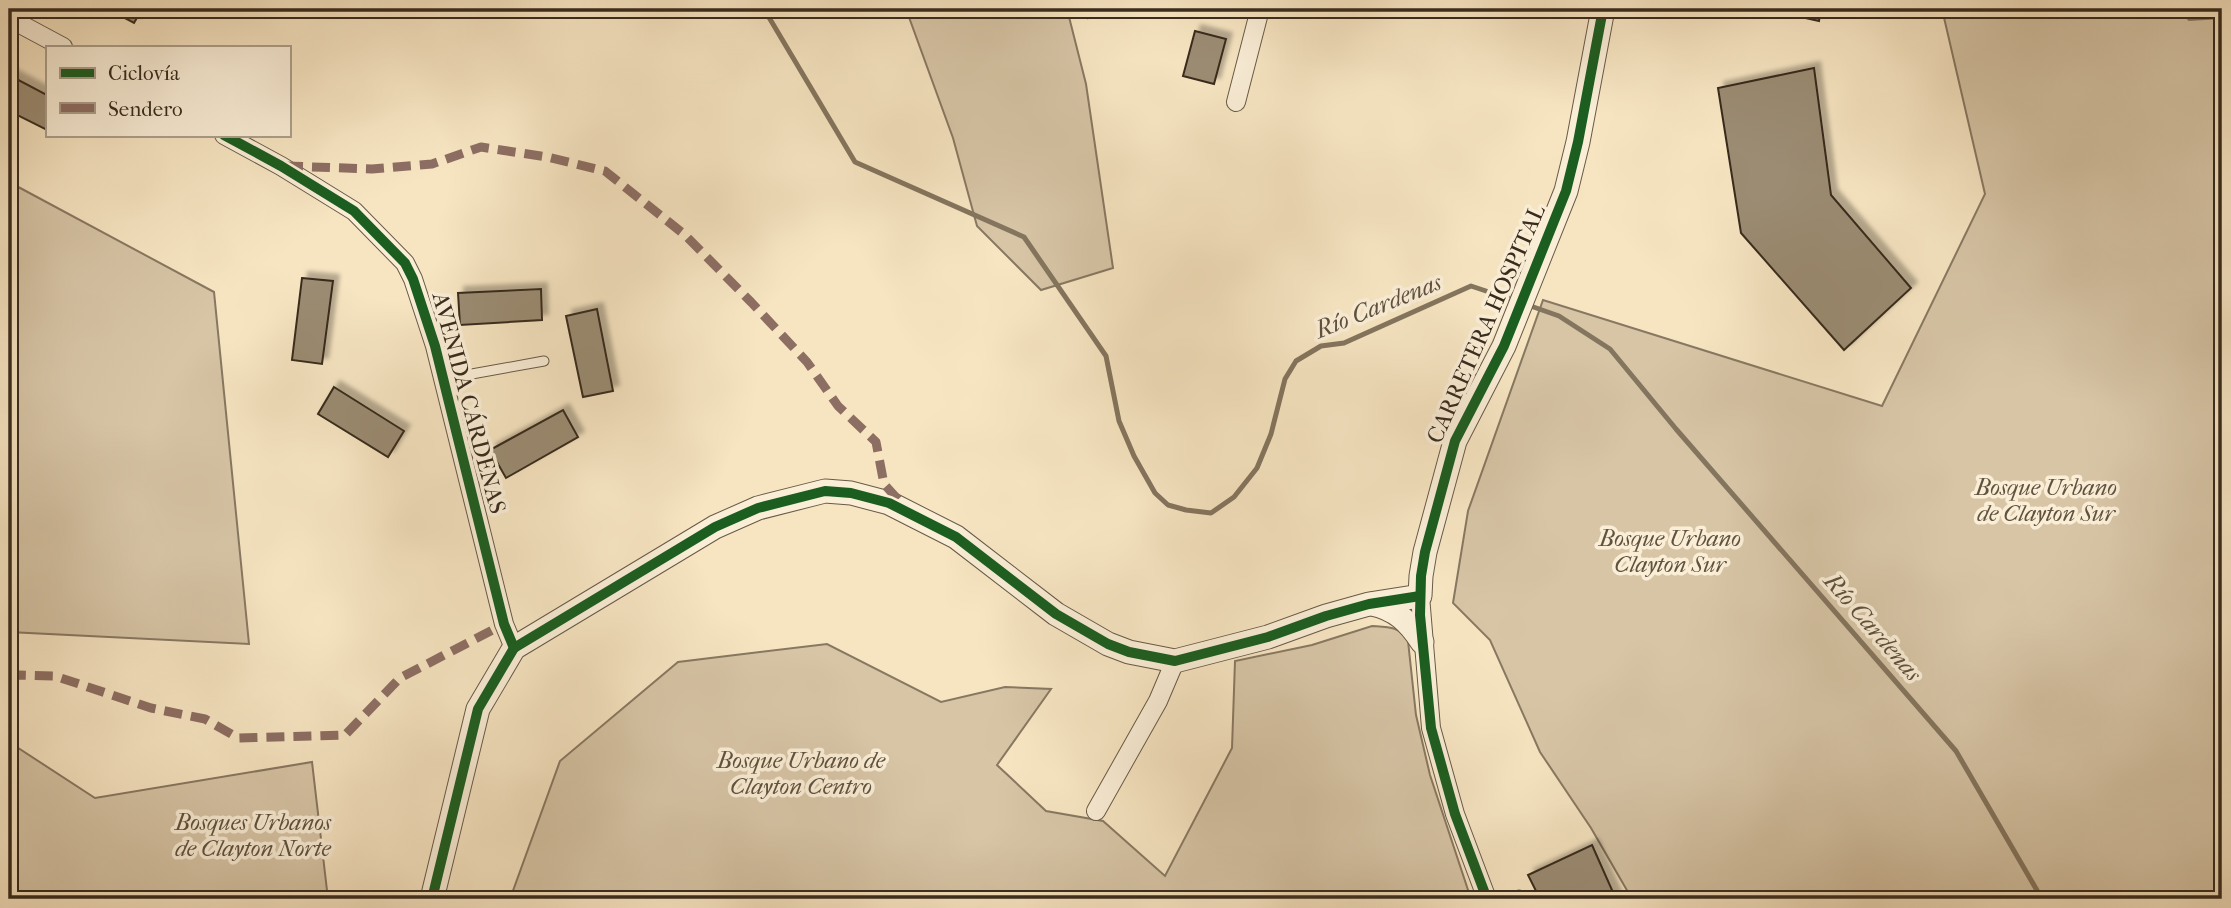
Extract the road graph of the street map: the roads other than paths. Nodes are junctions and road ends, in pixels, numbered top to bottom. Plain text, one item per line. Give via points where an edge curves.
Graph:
1 (1260, 9) edge
2 (1603, 9) edge
3 (9, 14) edge
4 (61, 46) edge
5 (1237, 102) dead end
6 (226, 136) edge
7 (544, 361) dead end
8 (444, 379) junction
9 (1425, 552) junction
10 (1420, 596) junction
11 (1369, 604) junction
12 (1422, 642) junction
13 (514, 648) junction
14 (1175, 661) junction
15 (1096, 811) dead end
16 (432, 899) edge
17 (1486, 899) edge

1 - 5 street
2 - 9 street, CARRETERA HOSPITAL via 1572,172 1504,346 1455,441
3 - 4 street
6 - 8 street, AVENIDA CÁRDENAS via 354,211 405,263
7 - 8 lane
8 - 13 street, AVENIDA CÁRDENAS via 504,624
9 - 10 street, CARRETERA HOSPITAL
9 - 11 street via 1401,584
10 - 11 street
10 - 12 street, CARRETERA HOSPITAL
11 - 12 street via 1405,618
11 - 14 street
12 - 17 street, CARRETERA HOSPITAL via 1431,729
13 - 14 street via 732,518 825,491 851,493 909,512 957,537 1056,614 1108,644
13 - 16 street via 478,709
14 - 15 street via 1158,701

